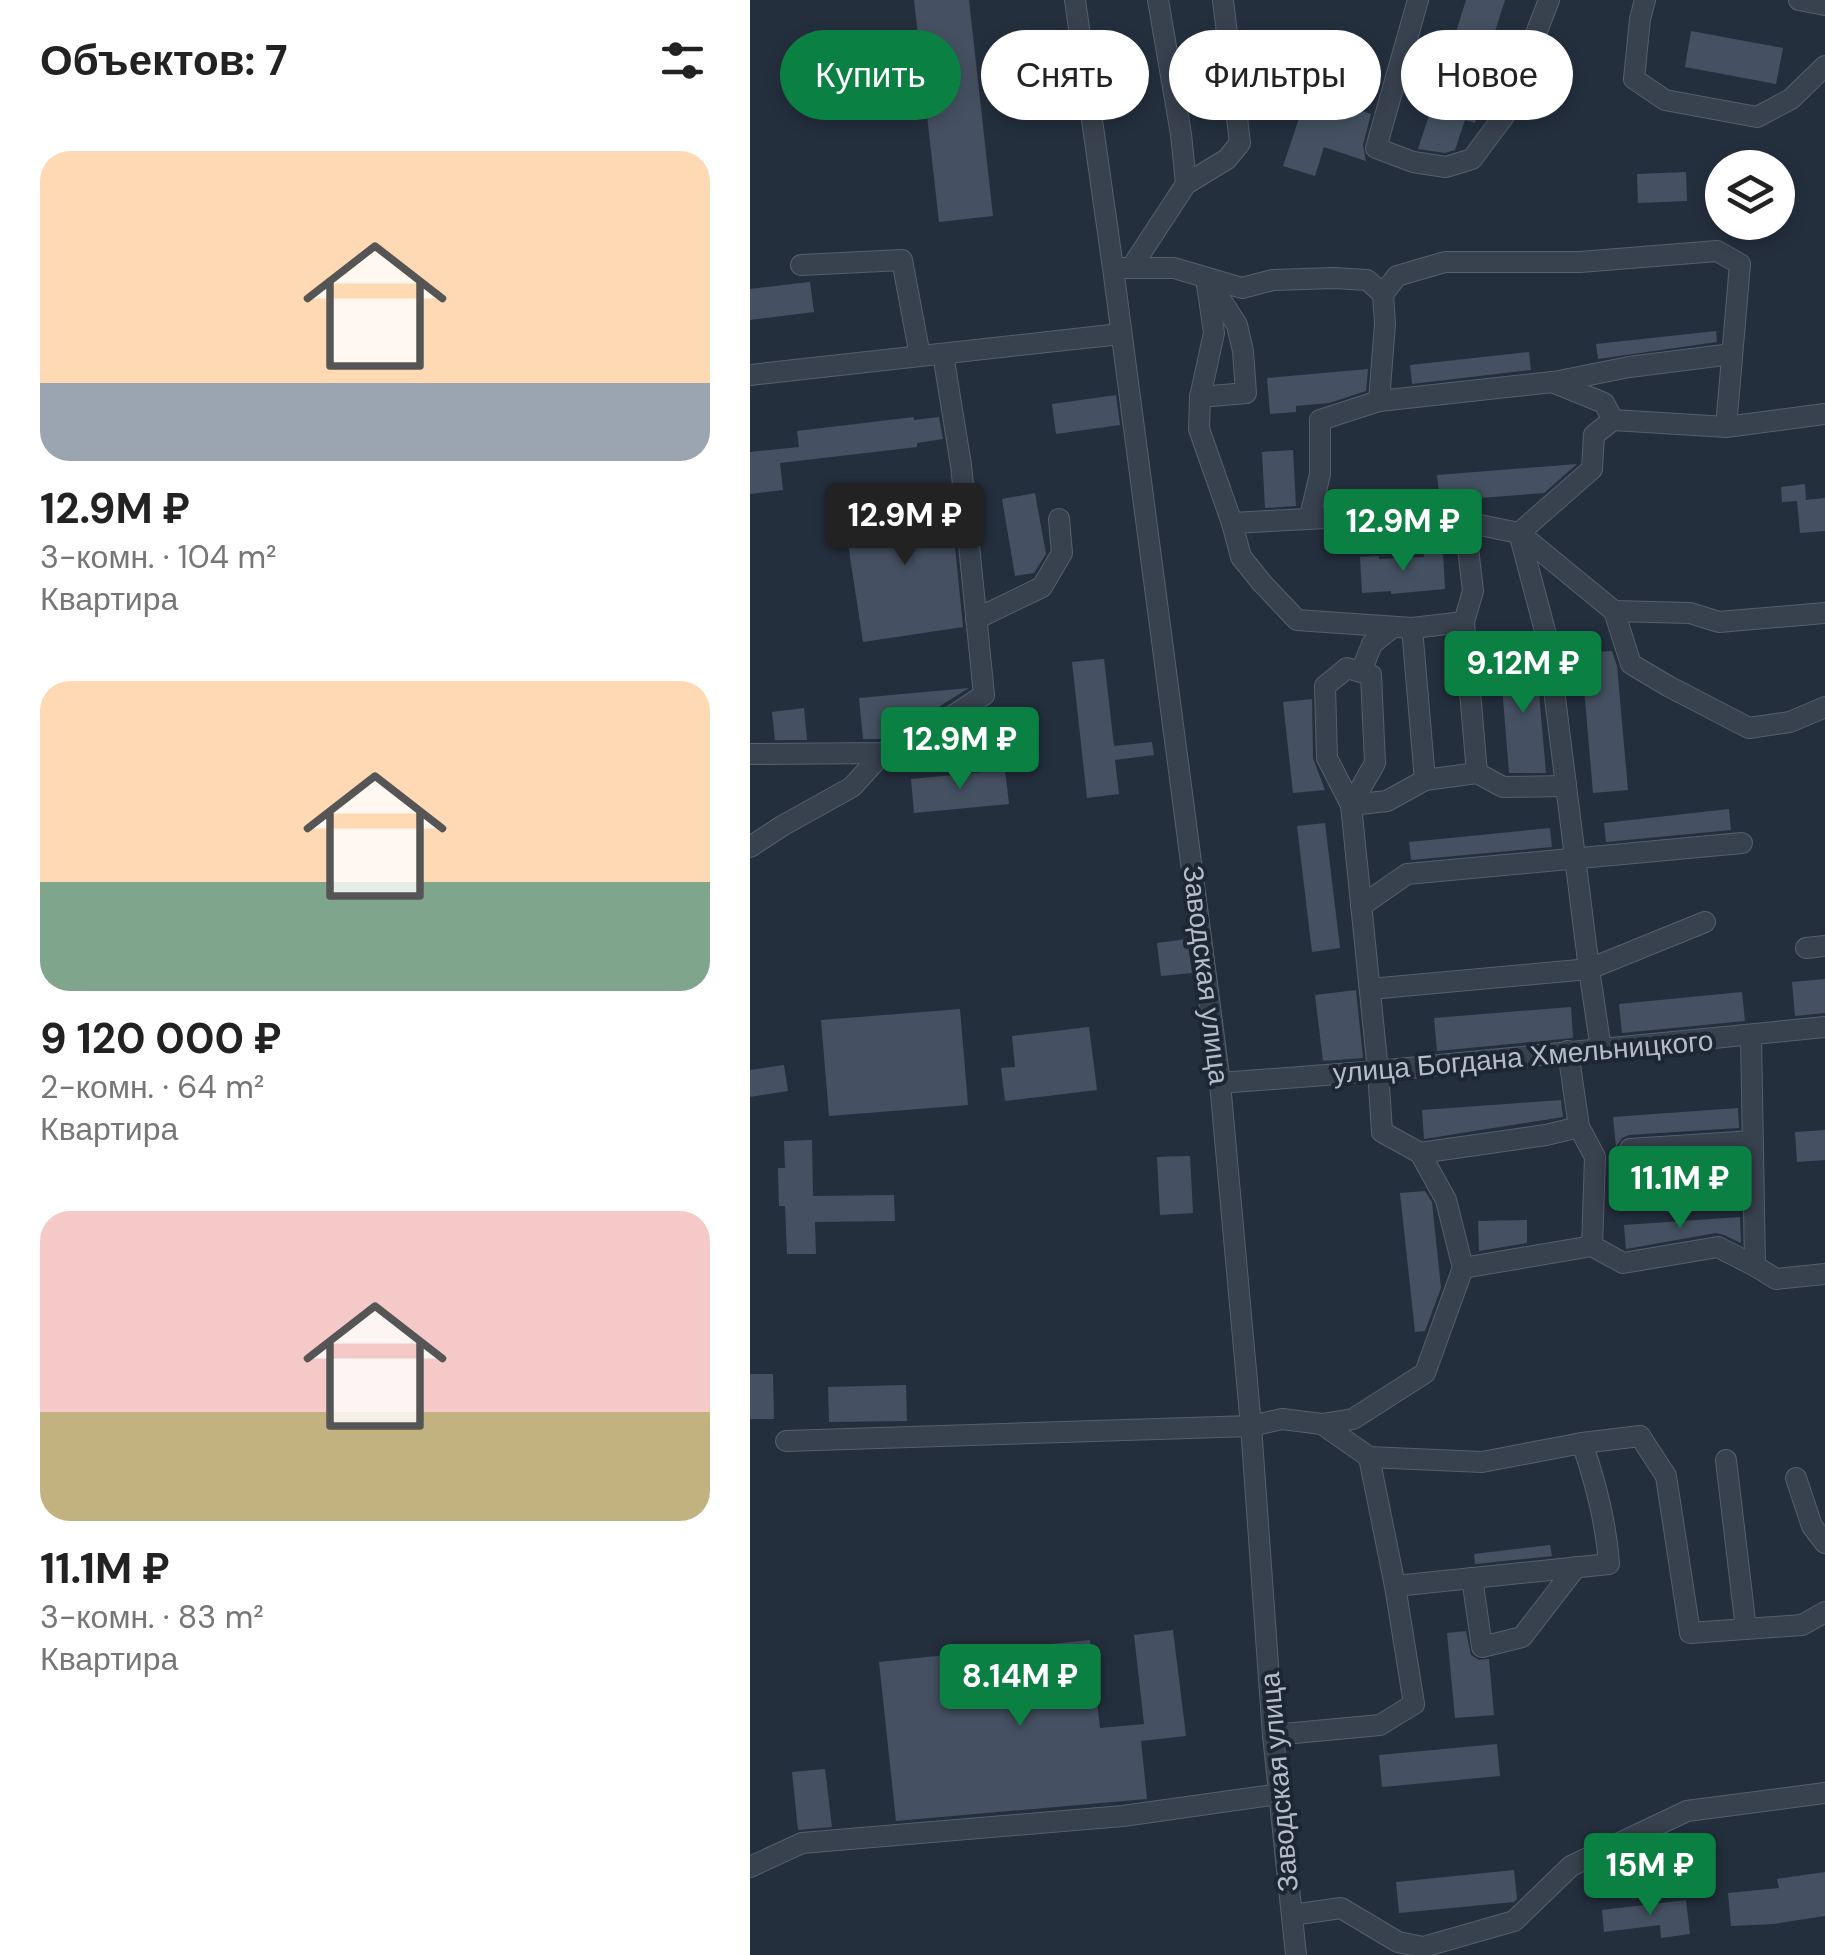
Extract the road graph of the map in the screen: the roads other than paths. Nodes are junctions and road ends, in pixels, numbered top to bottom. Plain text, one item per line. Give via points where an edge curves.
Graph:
1 (1075, 0) edge
2 (1158, 0) edge
3 (1223, 0) edge
4 (1418, 0) edge
5 (1550, 0) edge
6 (1646, 0) edge
7 (1799, 0) edge
8 (1825, 5) edge
9 (1825, 66) edge
10 (1186, 184) junction
11 (801, 265) dead end
12 (1122, 268) junction
13 (1206, 278) junction
14 (1383, 294) junction
15 (1120, 334) junction
16 (943, 354) junction
17 (1732, 354) junction
18 (920, 356) junction
19 (750, 375) edge
20 (1552, 382) junction
21 (1200, 396) junction
22 (1379, 401) junction
23 (1825, 414) edge
24 (1612, 420) junction
25 (1726, 427) junction
26 (1310, 517) junction
27 (1059, 519) dead end
28 (1465, 522) junction
29 (1232, 523) junction
30 (1519, 533) junction
31 (1614, 611) junction
32 (1825, 612) edge
33 (976, 619) junction
34 (1464, 622) junction
35 (1403, 628) junction
36 (1361, 672) junction
37 (1825, 707) edge
38 (883, 753) junction
39 (750, 754) edge
40 (1477, 773) junction
41 (1425, 780) junction
42 (1566, 786) junction
43 (1351, 805) junction
44 (1742, 843) dead end
45 (750, 847) edge
46 (1575, 859) junction
47 (1361, 906) junction
48 (1706, 922) dead end
49 (1589, 969) junction
50 (1370, 989) junction
51 (1825, 1026) edge
52 (1751, 1036) junction
53 (1601, 1049) junction
54 (1568, 1052) junction
55 (1378, 1071) junction
56 (1220, 1083) junction
57 (1579, 1127) junction
58 (1753, 1141) junction
59 (1630, 1149) dead end
60 (1420, 1153) junction
61 (1592, 1246) junction
62 (1755, 1266) junction
63 (1463, 1268) junction
64 (1825, 1274) edge
65 (1322, 1424) junction
66 (1251, 1426) junction
67 (786, 1441) dead end
68 (1582, 1442) junction
69 (1369, 1457) junction
70 (1726, 1460) dead end
71 (1796, 1478) dead end
72 (1825, 1543) edge
73 (1576, 1567) junction
74 (1472, 1578) junction
75 (1395, 1586) junction
76 (1825, 1612) edge
77 (1746, 1629) junction
78 (1272, 1735) junction
79 (1825, 1793) edge
80 (1279, 1794) junction
81 (750, 1867) edge
82 (1292, 1915) junction
83 (1296, 1955) edge

1 - 12 street, Заводская улица
2 - 10 street
3 - 10 street via 1240,143
4 - 5 street via 1376,148 1446,167 1472,158 1504,116
6 - 9 street via 1634,79 1665,100 1757,117 1791,98
7 - 8 street
10 - 12 street
11 - 18 street via 902,260
12 - 13 street via 1174,268
12 - 15 street, Заводская улица
13 - 14 street via 1242,288 1273,280 1367,280
13 - 21 street via 1214,332
13 - 21 street via 1237,325 1246,393
14 - 17 street via 1397,276 1445,262 1580,262 1717,251 1740,264
14 - 22 street
15 - 16 street
15 - 56 street, Заводская улица
16 - 18 street
16 - 33 street
17 - 20 street
17 - 25 street
18 - 19 street
20 - 22 street
20 - 24 street via 1604,403
21 - 29 street via 1199,429
22 - 26 street via 1320,420 1320,474
23 - 25 street
24 - 25 street
24 - 30 street via 1594,435 1592,469
26 - 28 street via 1420,512
26 - 29 street
27 - 33 street via 1062,553 1042,587
28 - 30 street
28 - 34 street via 1473,592
29 - 35 street via 1242,557 1297,620
30 - 31 street
30 - 42 street via 1548,642
31 - 32 street via 1690,613 1718,622
31 - 37 street via 1631,664 1749,728 1790,722
33 - 38 street via 984,695
34 - 35 street
34 - 40 street
35 - 36 street via 1372,644
35 - 41 street
36 - 43 street via 1371,675 1376,764
36 - 43 street via 1347,668 1325,686 1327,758
38 - 39 street
38 - 45 street via 852,787
40 - 41 street
40 - 42 street via 1503,787
41 - 43 street via 1387,801
42 - 46 street
43 - 47 street
44 - 46 street
46 - 47 street via 1408,874
46 - 49 street
47 - 50 street
48 - 49 street
49 - 50 street
49 - 53 street
50 - 55 street
51 - 52 street, улица Богдана Хмельницкого
52 - 53 street, улица Богдана Хмельницкого
52 - 58 street
53 - 54 street, улица Богдана Хмельницкого
54 - 55 street, улица Богдана Хмельницкого
54 - 57 street
55 - 56 street, улица Богдана Хмельницкого
55 - 60 street via 1382,1132
56 - 66 street, Заводская улица
57 - 60 street
57 - 61 street via 1595,1157
58 - 59 street
58 - 62 street
60 - 63 street via 1446,1200
61 - 62 street via 1623,1263 1718,1247
61 - 63 street
62 - 64 street via 1776,1279
63 - 65 street via 1426,1372 1353,1419
65 - 66 street via 1282,1419
65 - 69 street
66 - 67 street
66 - 78 street, Заводская улица
68 - 69 street via 1482,1462
68 - 73 street via 1606,1527 1608,1564
68 - 77 street via 1640,1436 1666,1476 1690,1633
69 - 75 street
70 - 77 street
71 - 72 street
73 - 74 street
73 - 74 street via 1522,1638 1482,1647
74 - 75 street
75 - 78 street via 1414,1704 1380,1725
76 - 77 street via 1802,1625
78 - 80 street, Заводская улица
79 - 82 street via 1688,1811 1570,1866 1514,1921 1424,1947 1398,1942 1341,1908
80 - 81 street via 1124,1816 802,1842
80 - 82 street, Заводская улица
82 - 83 street, Заводская улица

